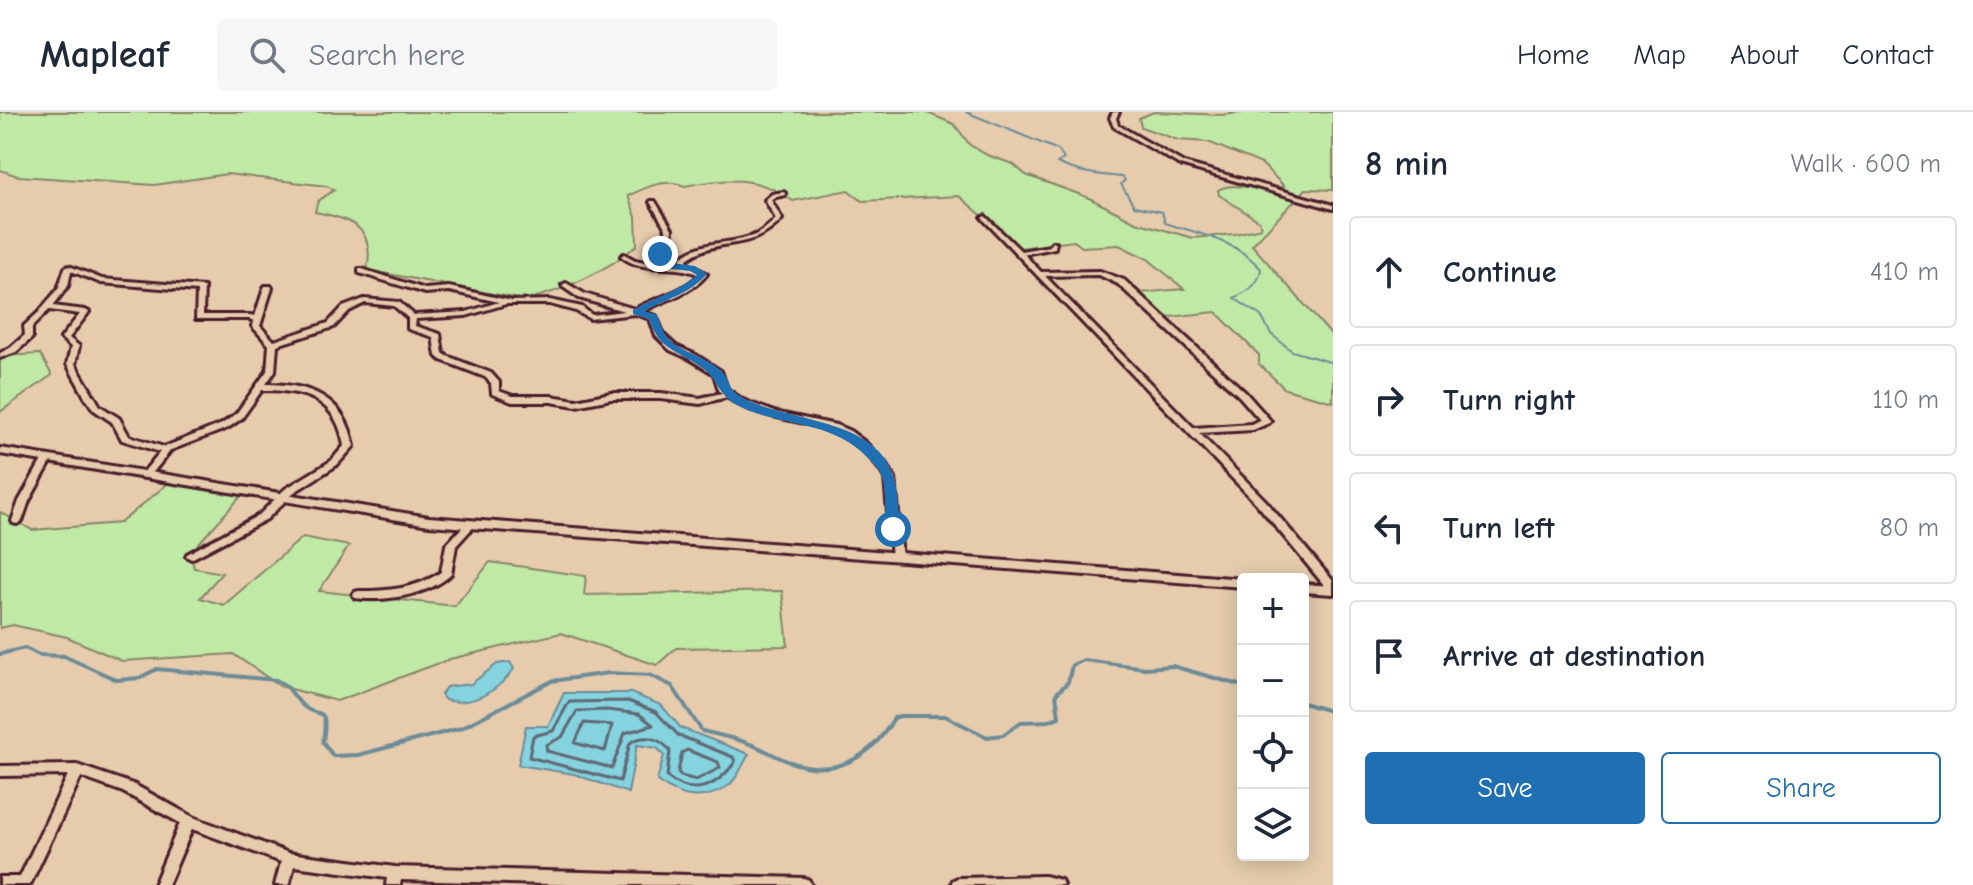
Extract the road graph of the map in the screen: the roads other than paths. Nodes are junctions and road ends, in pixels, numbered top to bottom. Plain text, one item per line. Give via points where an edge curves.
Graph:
1 (1116, 112) edge
2 (783, 194) dead end
3 (653, 202) dead end
4 (1333, 207) edge
5 (985, 218) dead end
6 (1054, 243) dead end
7 (1020, 253) junction
8 (624, 256) dead end
9 (658, 265) junction
10 (686, 267) junction
11 (362, 271) dead end
12 (1039, 274) junction
13 (566, 285) dead end
14 (268, 288) dead end
15 (510, 302) junction
16 (47, 307) junction
17 (636, 312) junction
18 (412, 317) junction
19 (258, 320) junction
20 (272, 344) junction
21 (0, 356) edge
22 (260, 387) junction
23 (728, 394) junction
24 (1191, 431) junction
25 (0, 451) edge
26 (165, 451) junction
27 (47, 460) junction
28 (147, 474) junction
29 (282, 498) junction
30 (17, 521) dead end
31 (470, 525) junction
32 (191, 556) dead end
33 (897, 558) junction
34 (1237, 583) edge
35 (1309, 588) edge
36 (1333, 589) edge
37 (359, 595) dead end
38 (77, 770) junction
39 (0, 771) edge
40 (188, 821) junction
41 (289, 859) junction
42 (394, 879) edge
43 (524, 882) edge
44 (0, 884) edge
45 (23, 884) edge
46 (1048, 884) edge
47 (161, 885) edge
48 (282, 885) edge
49 (804, 885) edge
50 (958, 885) edge

1 - 4 street via 1116,126 1175,161
2 - 10 street via 768,200 779,219 764,234 693,252 683,258
3 - 9 street via 669,229
5 - 7 street
6 - 7 street
7 - 12 street
8 - 9 street
9 - 10 street
10 - 17 street via 699,271 701,278
11 - 15 street via 425,291 449,289
12 - 24 street
12 - 24 street via 1100,273 1121,282 1265,417 1262,425 1253,427
13 - 17 street via 582,296
14 - 19 street
15 - 17 street via 550,302 590,317
15 - 18 street via 466,314
16 - 19 street via 64,286 69,268 101,281 201,289 199,317
16 - 21 street via 28,326 29,336
16 - 26 street via 85,312 65,338 75,346 71,364 89,397 116,420 125,438
17 - 23 street via 653,318 660,336 673,348 718,373
18 - 20 street via 396,304 364,301 346,309 331,325
18 - 23 street via 411,327 437,336 439,354 488,375 495,392 512,399 576,403 611,396 661,396 700,401
19 - 20 street via 256,326
20 - 22 street via 271,371
22 - 26 street via 225,426
22 - 29 street via 285,387 325,400 341,416 349,438 349,446 334,463
23 - 33 street via 772,414 847,433 863,445 890,478
24 - 36 street via 1261,502
25 - 27 main road
26 - 28 street
27 - 28 main road
27 - 30 street
28 - 29 main road
29 - 31 main road
29 - 32 street via 263,517
31 - 33 main road
31 - 37 street via 451,545 446,574 433,585 390,595
33 - 34 main road
35 - 36 main road
38 - 39 street
38 - 40 street via 128,788
38 - 45 street
40 - 41 street
40 - 47 street
41 - 42 street
41 - 48 street
42 - 43 street
43 - 49 street
44 - 45 street
46 - 50 street

